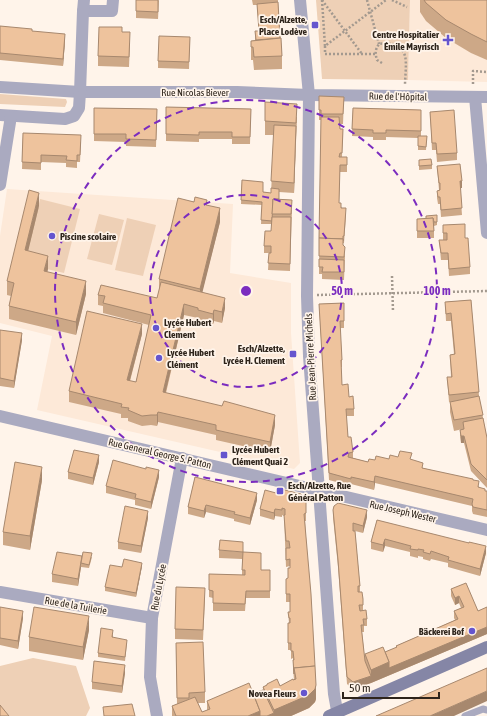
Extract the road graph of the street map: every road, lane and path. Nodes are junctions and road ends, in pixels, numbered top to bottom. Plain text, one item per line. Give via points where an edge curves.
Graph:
1 (113, 0) edge
2 (300, 0) edge
3 (367, 0) edge
4 (386, 0) edge
5 (392, 0) edge
6 (83, 6) edge
7 (407, 7) dead end
8 (370, 12) junction
9 (345, 31) junction
10 (379, 44) junction
11 (325, 46) junction
12 (362, 54) junction
13 (375, 54) junction
14 (382, 63) dead end
15 (487, 72) edge
16 (405, 84) dead end
17 (473, 84) dead end
18 (0, 87) edge
19 (80, 92) junction
20 (309, 95) junction
21 (475, 97) junction
22 (487, 97) edge
23 (6, 116) edge
24 (0, 185) edge
25 (487, 233) edge
26 (392, 276) dead end
27 (487, 290) edge
28 (393, 293) junction
29 (307, 296) junction
30 (393, 312) dead end
31 (0, 416) edge
32 (182, 458) junction
33 (319, 491) junction
34 (487, 530) edge
35 (0, 592) edge
36 (152, 618) junction
37 (487, 647) edge
38 (487, 710) edge
39 (334, 715) edge
40 (157, 716) edge
41 (465, 716) edge

1 - 6 street via 112,11
2 - 20 street, Rue Jean-Pierre Michels
3 - 8 path
4 - 8 path
5 - 7 path
6 - 19 street
8 - 9 path
8 - 10 path
9 - 11 path
9 - 11 path via 322,0
9 - 12 path
10 - 13 path
10 - 16 path via 393,44 403,51 406,57
11 - 12 path via 325,54
12 - 13 path
13 - 14 path via 377,60
15 - 17 path via 473,71
18 - 19 street, Rue Nicolas Biever
19 - 20 street, Rue Nicolas Biever via 237,92
19 - 23 street via 79,108 74,116 65,119
20 - 21 street, Rue de l'Hôpital
20 - 29 street, Rue Jean-Pierre Michels
21 - 22 street, Rue de l'Hôpital
21 - 25 street
23 - 24 street
26 - 28 path
27 - 28 path
28 - 29 path
28 - 30 path
29 - 33 street, Rue Jean-Pierre Michels
31 - 32 street, Rue General George S. Patton
32 - 33 street, Rue General George S. Patton
32 - 36 street, Rue du Lycée
33 - 34 street, Rue Joseph Wester
33 - 39 street, Rue Jean-Pierre Michels
35 - 36 street, Rue de la Tuilerie
36 - 40 street, Rue du Lycée via 150,677
37 - 39 street
38 - 41 lane via 483,709

